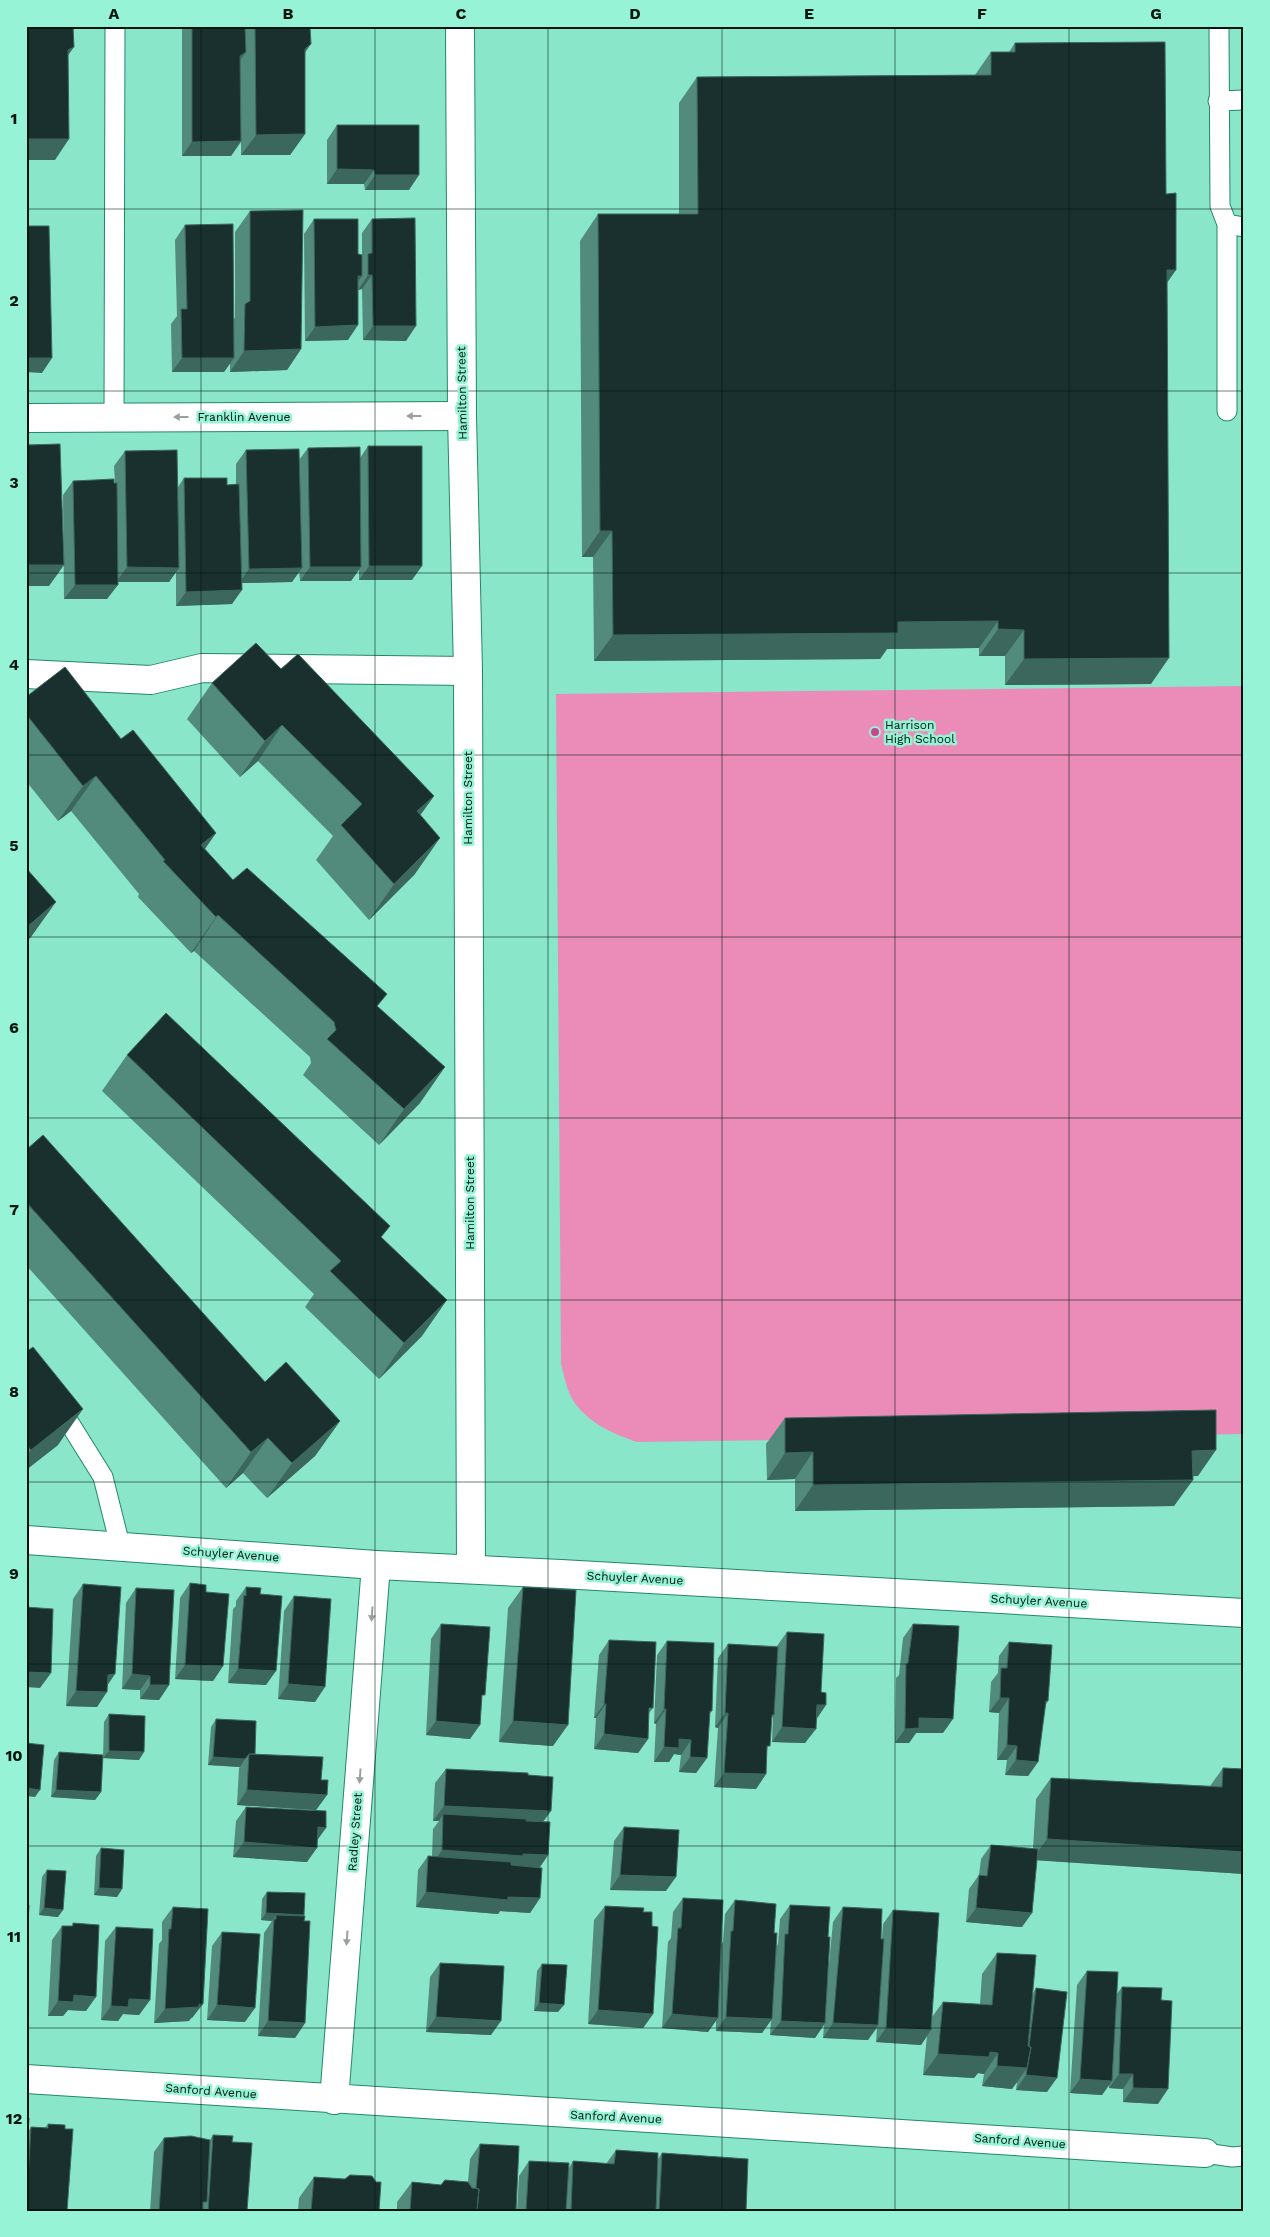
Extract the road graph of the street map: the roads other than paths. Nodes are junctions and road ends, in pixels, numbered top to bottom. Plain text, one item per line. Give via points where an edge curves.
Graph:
1 (115, 26) edge
2 (460, 26) edge
3 (1219, 26) edge
4 (1244, 100) edge
5 (1218, 101) junction
6 (1236, 225) edge
7 (1228, 411) dead end
8 (462, 416) junction
9 (26, 418) edge
10 (114, 418) junction
11 (468, 671) junction
12 (26, 674) edge
13 (26, 1370) edge
14 (26, 1540) edge
15 (120, 1545) junction
16 (376, 1565) junction
17 (471, 1569) junction
18 (1244, 1613) edge
19 (26, 2079) edge
20 (334, 2100) junction
21 (1205, 2153) joint
22 (1244, 2156) edge

1 - 10 lane
2 - 8 street, Hamilton Street
3 - 5 lane
4 - 5 lane
5 - 6 lane via 1220,206
6 - 7 lane
8 -> 10 street, Franklin Avenue
8 - 11 street, Hamilton Street
9 - 10 street, Franklin Avenue
11 - 12 street via 202,668 151,680
11 - 17 street, Hamilton Street
13 - 15 lane via 60,1408 103,1477
14 - 15 street, Schuyler Avenue
15 - 16 street, Schuyler Avenue
16 - 17 street, Schuyler Avenue
16 -> 20 street, Radley Street
17 - 18 street, Schuyler Avenue
19 - 20 street, Sanford Avenue
20 - 21 street, Sanford Avenue
21 - 22 lane

